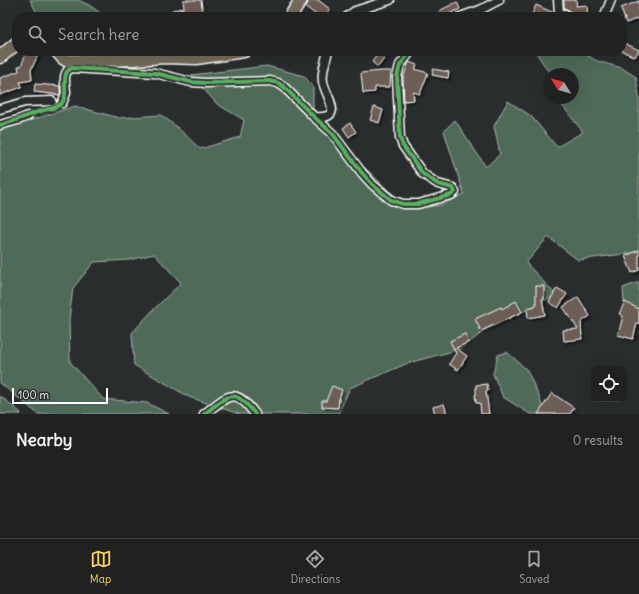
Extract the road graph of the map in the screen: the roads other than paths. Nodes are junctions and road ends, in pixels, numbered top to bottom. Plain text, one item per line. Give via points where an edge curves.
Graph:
1 (301, 0) edge
2 (390, 0) edge
3 (499, 0) edge
4 (558, 0) edge
5 (611, 0) edge
6 (293, 12) edge
7 (354, 12) edge
8 (474, 12) edge
9 (559, 12) edge
10 (606, 12) edge
11 (12, 48) edge
12 (61, 56) edge
13 (210, 56) edge
14 (327, 56) edge
15 (407, 56) edge
16 (0, 57) edge
17 (52, 101) dead end
18 (62, 103) dead end
19 (0, 109) edge
20 (28, 116) tunnel mouth
21 (314, 117) junction
22 (0, 125) edge
23 (204, 414) edge
24 (255, 414) edge

1 - 6 highway
2 - 7 street
3 - 8 street
4 - 9 street
5 - 10 street
11 - 16 highway
12 - 13 highway via 68,60
14 - 21 street via 323,81 332,108 327,116
15 - 21 street via 400,65 397,77 400,138 421,171 438,184 453,188 455,192 452,196 418,204 394,202 362,173 334,135
17 - 19 street via 25,102
18 - 21 street via 66,94 68,69 133,71 198,82 278,82
20 - 22 street
23 - 24 street via 232,395 242,398

